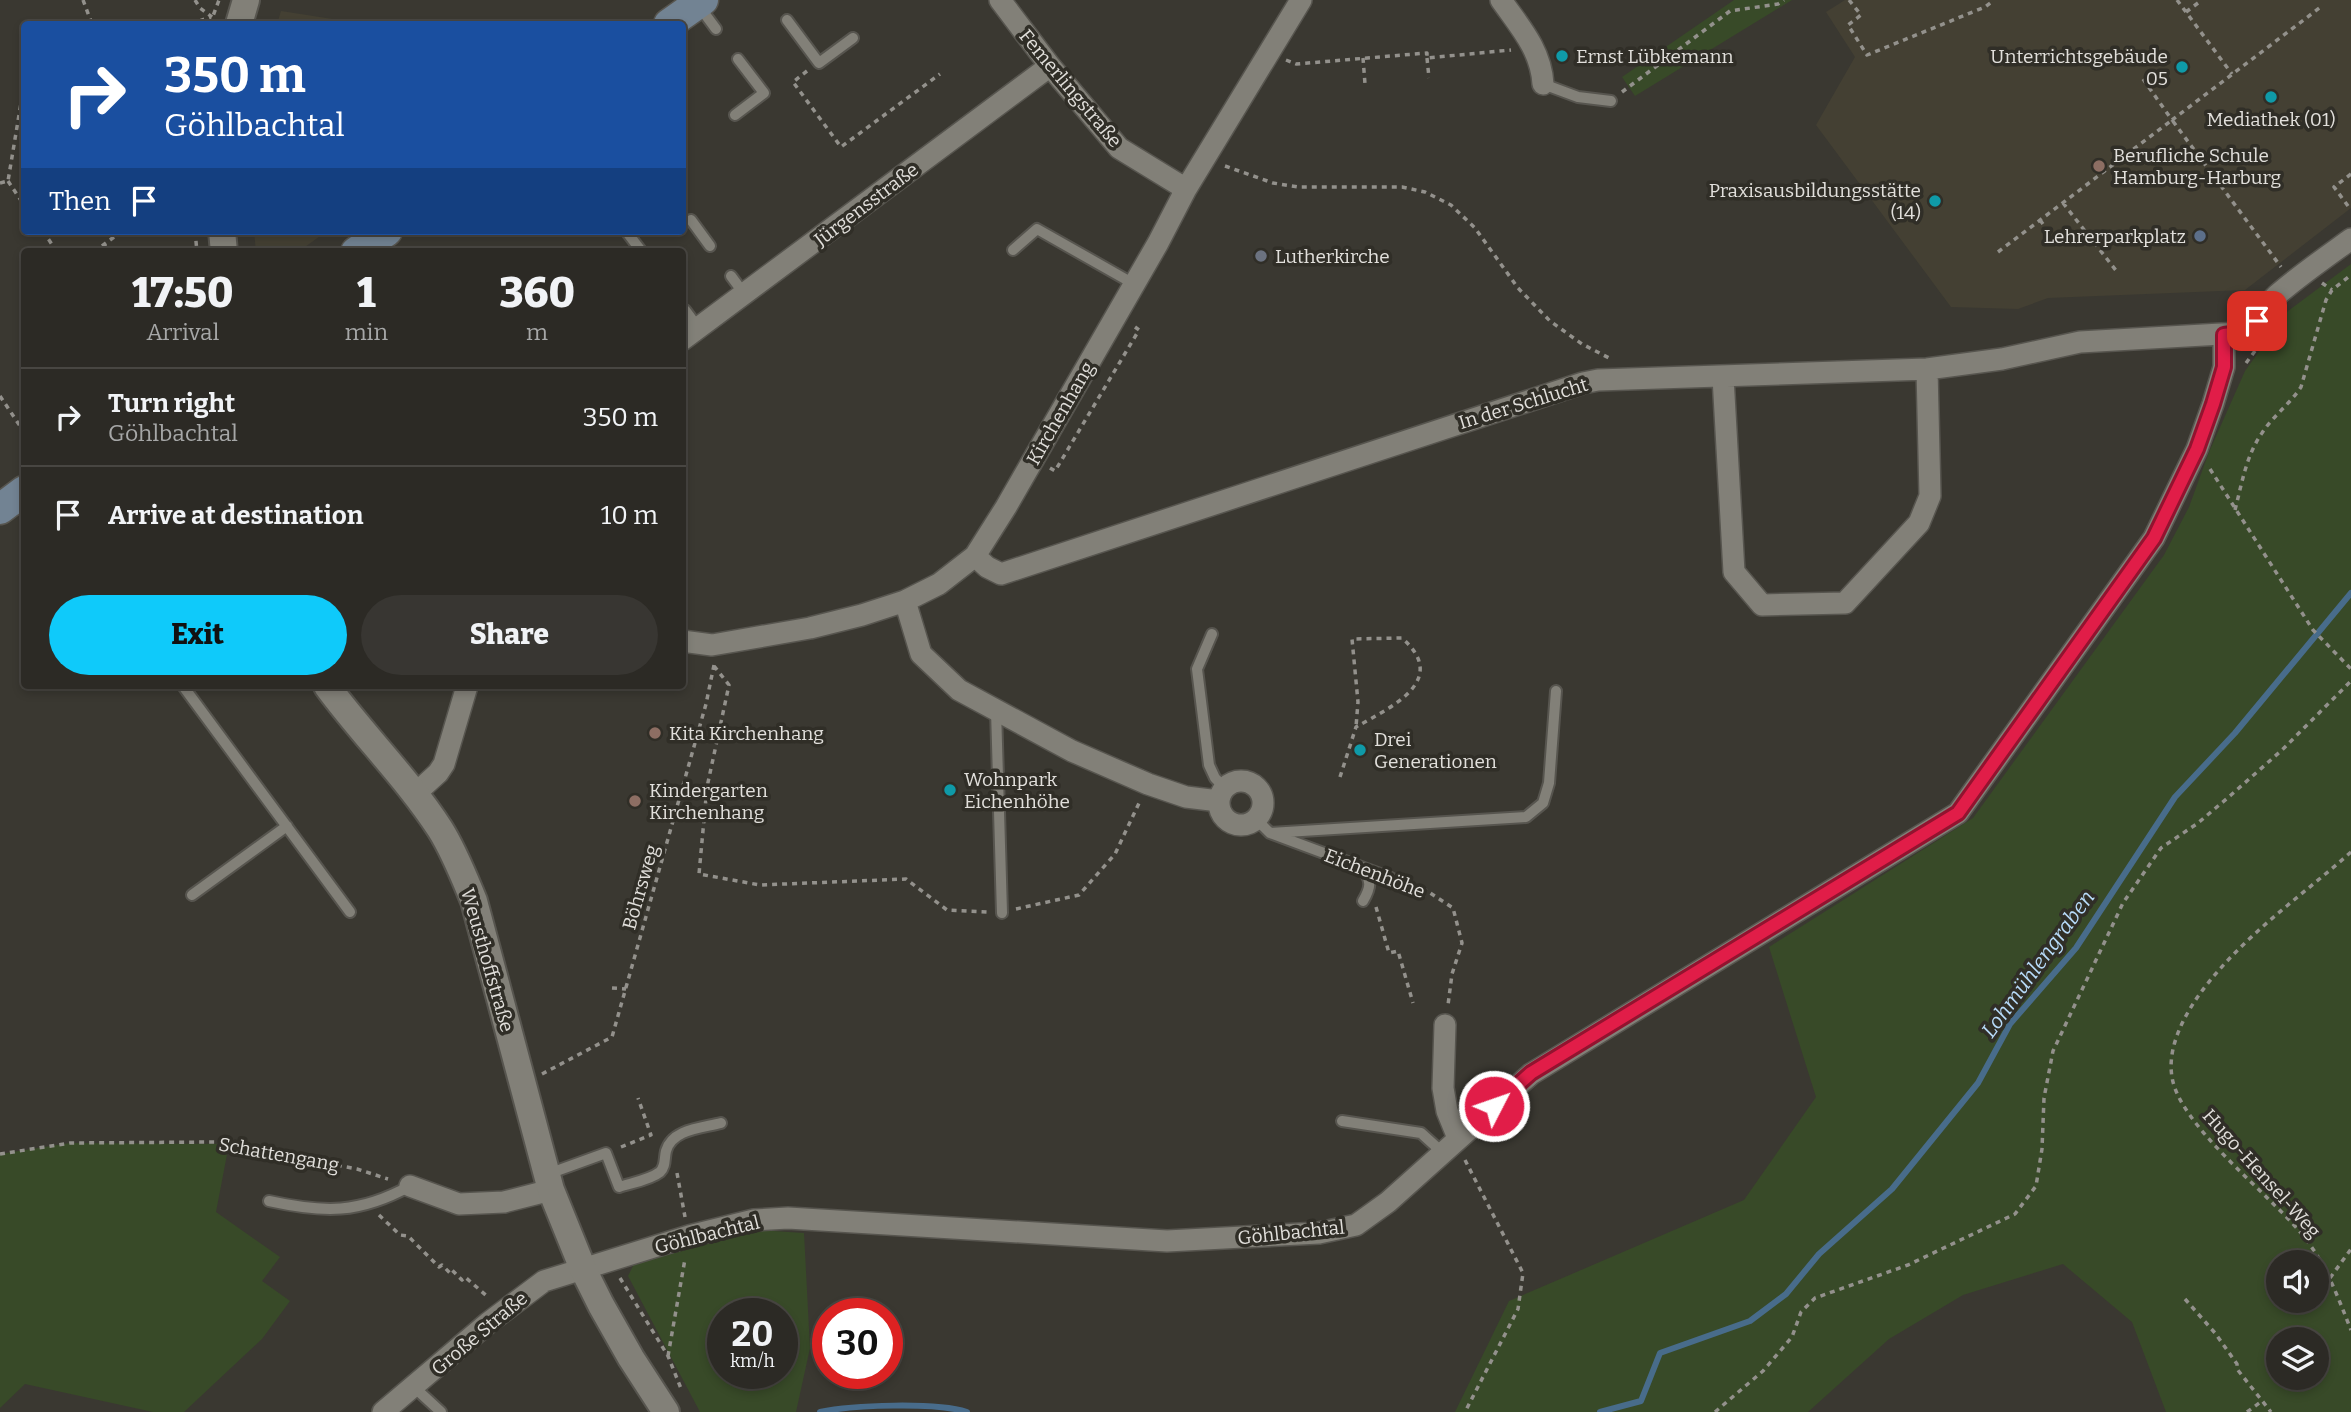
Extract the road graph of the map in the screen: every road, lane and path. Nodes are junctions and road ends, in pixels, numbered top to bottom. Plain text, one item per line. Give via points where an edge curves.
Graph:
1 (83, 0) edge
2 (195, 0) edge
3 (219, 0) edge
4 (246, 0) edge
5 (1000, 0) edge
6 (1301, 0) edge
7 (1502, 0) edge
8 (1784, 0) edge
9 (1849, 0) edge
10 (1994, 0) edge
11 (2177, 0) edge
12 (2202, 0) edge
13 (700, 2) edge
14 (2322, 6) dead end
15 (2186, 12) junction
16 (212, 17) junction
17 (787, 20) dead end
18 (91, 21) edge
19 (199, 21) edge
20 (211, 21) edge
21 (240, 21) edge
22 (673, 21) edge
23 (716, 29) dead end
24 (853, 38) dead end
25 (1505, 51) dead end
26 (1363, 58) junction
27 (1427, 58) junction
28 (738, 59) dead end
29 (819, 63) junction
30 (1296, 64) dead end
31 (1050, 66) junction
32 (940, 74) dead end
33 (2233, 74) junction
34 (1429, 78) dead end
35 (2143, 79) dead end
36 (1544, 83) joint
37 (1365, 84) dead end
38 (1611, 101) joint
39 (21, 104) edge
40 (735, 114) dead end
41 (2172, 120) junction
42 (1203, 162) junction
43 (2351, 174) edge
44 (8, 181) junction
45 (0, 183) edge
46 (1185, 189) junction
47 (21, 200) edge
48 (2063, 203) junction
49 (2351, 210) edge
50 (691, 220) dead end
51 (2040, 220) junction
52 (2048, 231) dead end
53 (117, 235) edge
54 (2351, 239) edge
55 (105, 246) joint
56 (710, 246) dead end
57 (101, 248) edge
58 (1013, 250) dead end
59 (1998, 252) dead end
60 (2118, 273) dead end
61 (732, 275) dead end
62 (2351, 275) edge
63 (2293, 282) junction
64 (1134, 284) junction
65 (745, 295) junction
66 (686, 314) edge
67 (691, 335) edge
68 (2224, 335) junction
69 (2263, 341) dead end
70 (1927, 369) junction
71 (2240, 373) dead end
72 (1723, 377) junction
73 (1626, 379) junction
74 (0, 396) edge
75 (21, 428) edge
76 (2197, 449) junction
77 (21, 493) edge
78 (0, 509) edge
79 (2235, 510) junction
80 (975, 556) junction
81 (905, 601) junction
82 (1212, 634) dead end
83 (686, 642) edge
84 (713, 656) junction
85 (2351, 669) edge
86 (2351, 681) edge
87 (185, 689) edge
88 (329, 689) edge
89 (466, 689) edge
90 (1556, 691) dead end
91 (996, 710) junction
92 (1356, 727) junction
93 (1340, 777) dead end
94 (1148, 784) junction
95 (415, 794) junction
96 (1222, 794) junction
97 (1263, 826) junction
98 (287, 827) junction
99 (2351, 852) edge
100 (1360, 866) junction
101 (1391, 878) joint
102 (1371, 888) junction
103 (192, 895) dead end
104 (1363, 901) dead end
105 (349, 912) dead end
106 (1002, 913) junction
107 (612, 988) dead end
108 (626, 989) junction
109 (1413, 1003) dead end
110 (1445, 1025) joint
111 (522, 1085) junction
112 (638, 1098) dead end
113 (1342, 1121) dead end
114 (721, 1123) dead end
115 (671, 1140) junction
116 (1450, 1145) junction
117 (606, 1153) junction
118 (0, 1154) edge
119 (548, 1183) junction
120 (410, 1186) junction
121 (269, 1200) dead end
122 (367, 1204) junction
123 (689, 1237) junction
124 (2351, 1249) edge
125 (618, 1257) junction
126 (583, 1269) junction
127 (2330, 1278) junction
128 (488, 1297) dead end
129 (2185, 1299) dead end
130 (2351, 1330) edge
131 (668, 1356) junction
132 (414, 1387) junction
133 (2262, 1401) junction
134 (676, 1406) edge
135 (383, 1412) edge
136 (441, 1412) edge
137 (1465, 1412) edge
138 (1715, 1412) edge
139 (2247, 1412) edge
140 (2271, 1412) edge

1 - 18 path
2 - 16 path
3 - 16 path
4 - 21 street
5 - 31 street, Femerlingstraße
6 - 42 street, Kirchenhang
7 - 36 street via 1534,46
8 - 38 path via 1730,11
9 - 10 path via 1861,15 1848,25 1867,55
11 - 15 path
12 - 15 path
13 - 22 main road
13 - 23 lane
14 - 33 path
15 - 33 path
16 - 19 path
16 - 20 path
17 - 29 lane
24 - 29 lane
25 - 27 path
26 - 27 path via 1427,53
26 - 30 path
26 - 37 path
27 - 34 path
28 - 40 lane via 764,93
29 - 32 path via 793,82 841,147
31 - 46 street, Femerlingstraße via 1119,148
31 - 65 street, Jürgensstraße
33 - 41 path
35 - 41 path
36 - 38 lane via 1578,97
39 - 44 path
41 - 48 path
41 - 63 path
42 - 46 street, Kirchenhang
42 - 73 path via 1298,187 1402,187 1451,205 1550,321 1607,356 1624,370
43 - 49 path via 2334,187
44 - 45 path
44 - 47 path
46 - 64 street, Kirchenhang
48 - 51 path
48 - 60 path
50 - 56 lane
51 - 52 path
51 - 59 path
53 - 55 path
54 - 63 street
55 - 57 path
58 - 64 lane via 1037,229
61 - 65 lane
62 - 79 path via 2326,299 2301,387 2263,431 2248,457
63 - 68 street via 2251,327
64 - 80 street, Kirchenhang
65 - 67 street, Jürgensstraße
66 - 67 lane
68 - 70 street, In der Schlucht via 2080,342
68 - 76 street, Göhlbachtal via 2224,367
69 - 71 path
70 - 72 street, In der Schlucht
70 - 72 street via 1930,496 1919,523 1845,603 1762,605 1734,572
72 - 73 street, In der Schlucht
73 - 80 street, In der Schlucht via 1556,390 1001,574
74 - 75 path
76 - 79 path
76 - 116 street, Göhlbachtal via 2154,538 1958,813 1531,1073
77 - 78 main road
79 - 85 path via 2313,630
80 - 81 street, Kirchenhang via 939,584
81 - 84 street, Kirchenhang
81 - 91 street via 921,654 959,690
82 - 96 lane via 1196,669 1209,765
83 - 84 street, Kirchenhang
84 - 106 path via 729,685 707,787 699,874 760,885 906,879 947,910
84 - 108 path, Böhrsweg
86 - 138 path via 2231,795 2161,848 2123,903 2053,1051 2036,1186 2015,1214 1908,1265 1815,1298 1801,1312 1792,1337 1770,1363
87 - 98 lane
88 - 95 street, Weusthoffstraße
89 - 95 street via 444,764
90 - 97 lane, Eichenhöhe via 1549,783 1543,803 1526,817
91 - 94 street via 1072,751
91 - 106 lane
92 - 92 path via 1352,639 1402,638 1418,661 1419,678 1412,692
92 - 93 path
94 - 96 street via 1186,797
94 - 106 path via 1115,854 1079,894
95 - 111 street, Weusthoffstraße via 440,830 474,901
96 - 97 street, Eichenhöhe via 1220,809 1231,822
96 - 97 street via 1236,781 1254,785 1263,798
97 - 100 lane, Eichenhöhe
98 - 103 lane
98 - 105 lane
99 - 127 path, Hugo-Hensel-Weg via 2240,947 2211,979 2176,1039 2171,1062 2176,1092 2186,1109 2300,1231
100 - 101 lane, Eichenhöhe
100 - 102 lane
101 - 110 path, Eichenhöhe via 1424,889 1453,908 1462,943
102 - 104 lane
102 - 109 path via 1389,953 1398,951
107 - 108 path
108 - 111 path, Böhrsweg via 612,1037
110 - 116 street via 1443,1088
111 - 119 street, Weusthoffstraße
112 - 117 path via 652,1135
113 - 116 lane via 1421,1133
114 - 115 lane via 683,1132
115 - 117 lane via 657,1174 619,1187
115 - 123 path
116 - 123 street, Göhlbachtal via 1356,1225 1319,1233 1167,1241 767,1218
116 - 137 path via 1463,1156 1523,1273 1518,1309
117 - 119 lane
118 - 120 path, Schattengang via 70,1143 216,1142 357,1169
119 - 120 street via 504,1202 459,1204
119 - 126 street, Weusthoffstraße
120 - 122 lane
121 - 122 lane via 329,1210
122 - 128 path via 439,1267 452,1270 462,1280 465,1277
123 - 125 street, Göhlbachtal
123 - 131 path
124 - 127 path
125 - 126 street, Göhlbachtal
125 - 131 path
126 - 132 street, Große Straße via 544,1281 527,1292
126 - 134 street, Weusthoffstraße via 631,1358
127 - 130 path, Hugo-Hensel-Weg
129 - 133 path
131 - 134 path
132 - 135 street, Große Straße
132 - 136 lane
133 - 139 path
133 - 140 path

